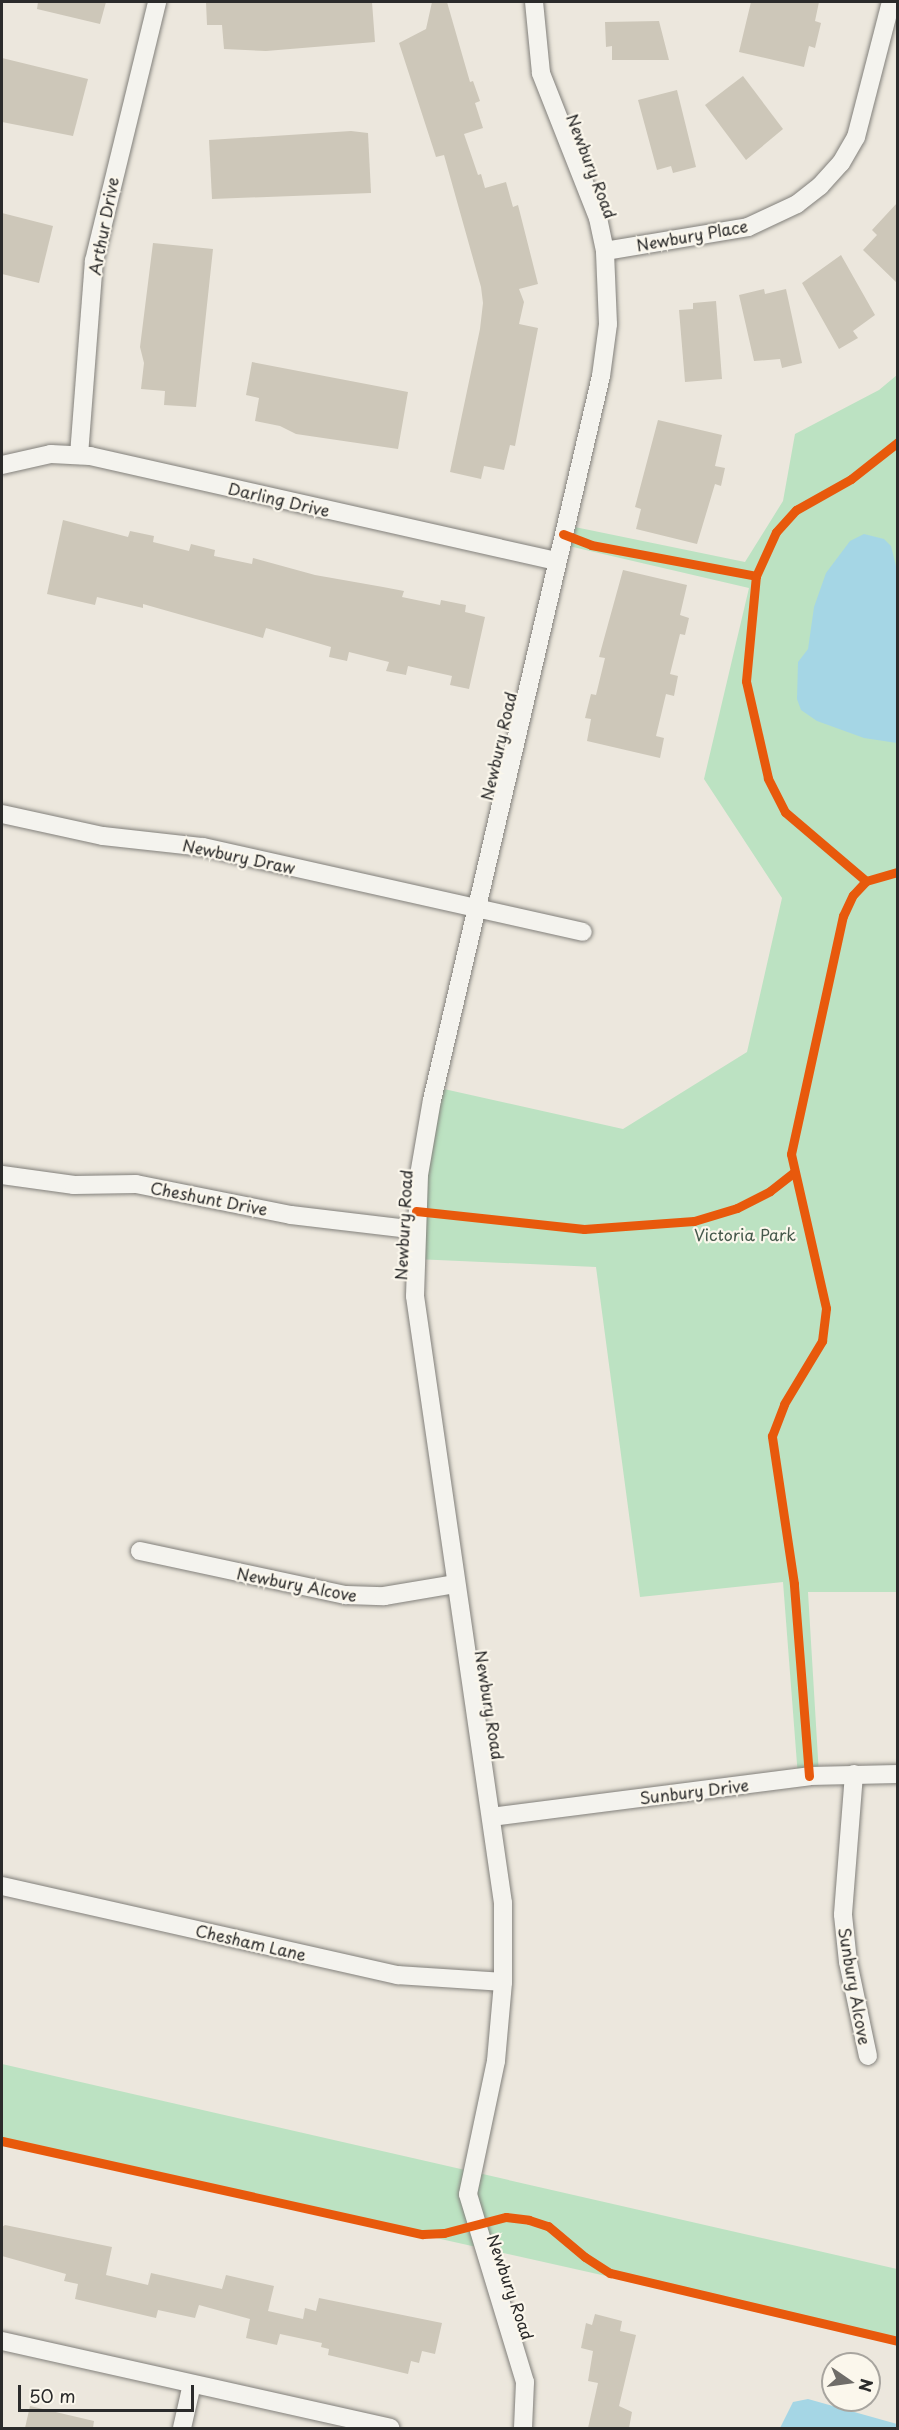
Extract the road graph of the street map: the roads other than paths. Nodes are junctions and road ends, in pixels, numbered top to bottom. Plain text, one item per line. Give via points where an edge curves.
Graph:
1 (157, 2) edge
2 (534, 2) edge
3 (891, 2) edge
4 (605, 251) junction
5 (79, 455) junction
6 (2, 465) edge
7 (556, 561) junction
8 (2, 814) edge
9 (476, 909) junction
10 (583, 932) dead end
11 (2, 1175) edge
12 (416, 1230) junction
13 (140, 1551) dead end
14 (456, 1584) junction
15 (854, 1774) junction
16 (897, 1774) edge
17 (491, 1817) junction
18 (2, 1886) edge
19 (503, 1982) junction
20 (868, 2056) dead end
21 (2, 2341) edge
22 (192, 2384) junction
23 (182, 2428) edge
24 (390, 2428) edge
25 (523, 2428) edge

1 - 5 street, Arthur Drive via 96,247
2 - 4 street, Newbury Road via 541,73 590,195
3 - 4 street, Newbury Place via 856,137 841,163 820,186 797,204 748,227
4 - 7 street, Newbury Road via 609,295 606,344
5 - 6 street, Darling Drive via 40,456
5 - 7 street, Darling Drive
7 - 9 street, Newbury Road
8 - 9 street, Newbury Draw via 103,836 203,847
9 - 10 street, Newbury Draw
9 - 12 street, Newbury Road via 432,1100 419,1175
11 - 12 street, Cheshunt Drive via 74,1185 136,1184 291,1215
12 - 14 street, Newbury Road via 419,1342
13 - 14 street, Newbury Alcove via 346,1595 384,1596
14 - 17 street, Newbury Road
15 - 16 street, Sunbury Drive
15 - 17 street, Sunbury Drive via 809,1776
15 - 20 street, Sunbury Alcove via 843,1915 848,1962
17 - 19 street, Newbury Road via 503,1903
18 - 19 street, Chesham Lane via 398,1975
19 - 25 street, Newbury Road via 496,2061 468,2194 524,2376 527,2403
21 - 22 street
22 - 23 street
22 - 24 street

